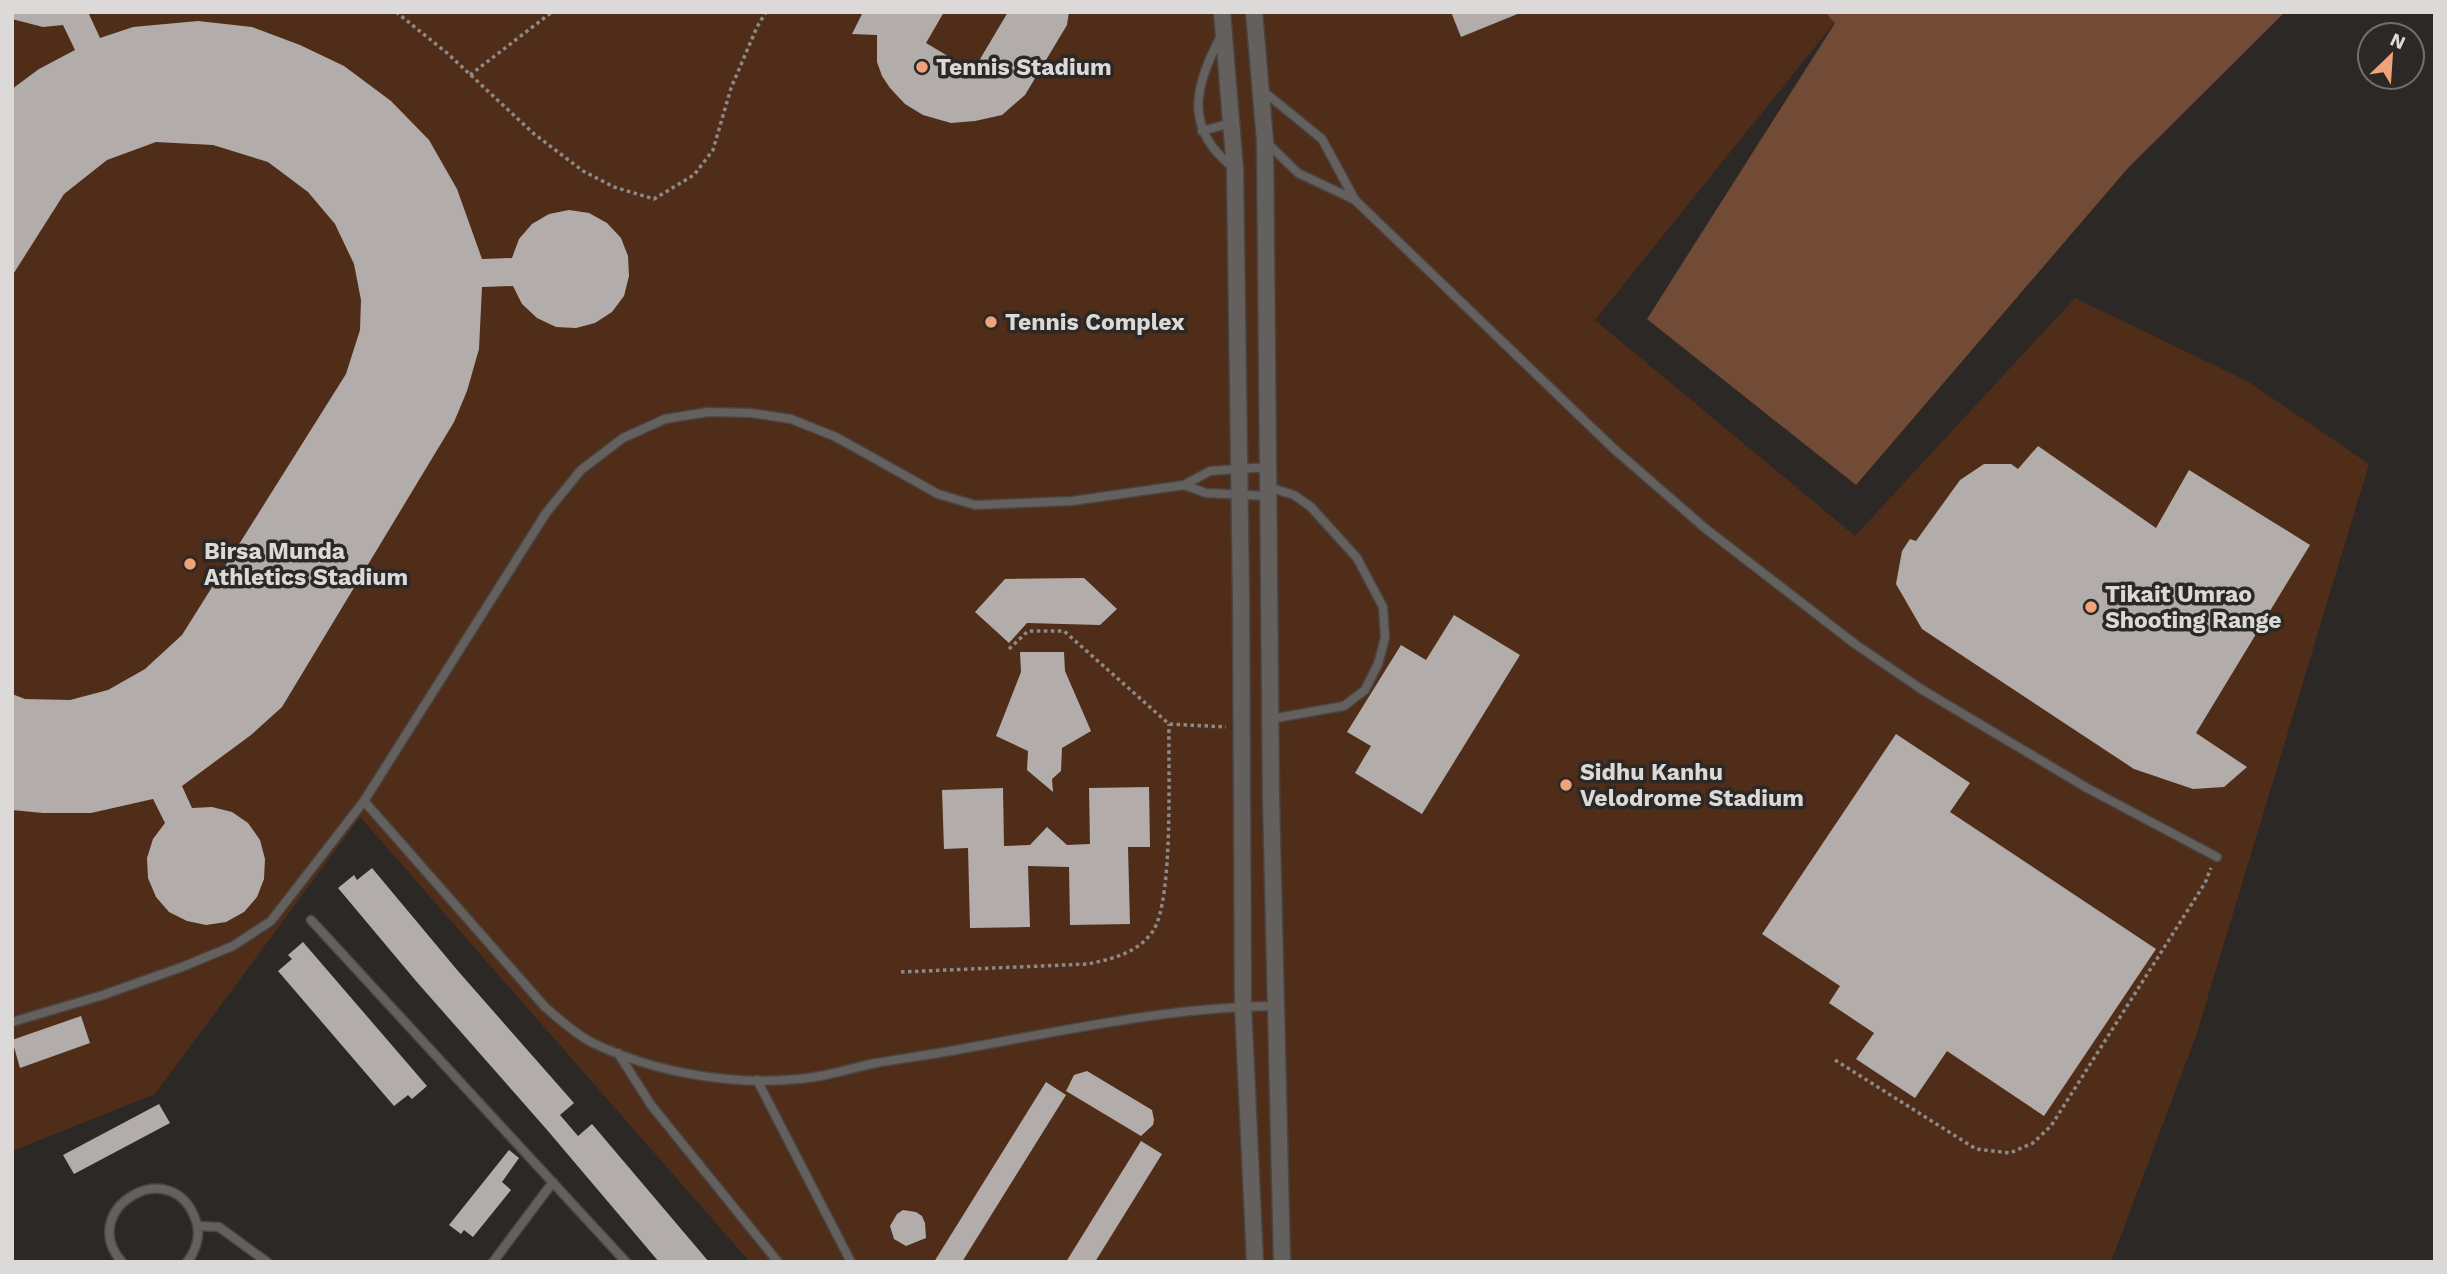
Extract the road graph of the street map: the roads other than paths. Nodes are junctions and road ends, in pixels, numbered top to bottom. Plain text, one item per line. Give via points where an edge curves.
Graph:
1 (1223, 12) edge
2 (1254, 12) edge
3 (1223, 34) junction
4 (1260, 89) junction
5 (1231, 123) junction
6 (1202, 131) junction
7 (1265, 141) junction
8 (1235, 169) junction
9 (1355, 200) junction
10 (1268, 467) junction
11 (1239, 469) junction
12 (1184, 485) junction
13 (1268, 491) junction
14 (1240, 495) junction
15 (1270, 719) junction
16 (364, 801) junction
17 (2217, 857) road end
18 (311, 920) dead end
19 (1243, 1006) junction
20 (1276, 1006) junction
21 (12, 1022) edge
22 (617, 1053) junction
23 (757, 1080) junction
24 (553, 1182) junction
25 (198, 1226) junction
26 (122, 1262) edge
27 (187, 1262) edge
28 (267, 1262) edge
29 (493, 1262) edge
30 (626, 1262) edge
31 (778, 1262) edge
32 (851, 1262) edge
33 (1255, 1262) edge
34 (1282, 1262) edge

1 - 3 street
2 - 4 street
3 - 5 street
3 - 6 lane via 1204,74 1198,111
4 - 7 street
4 - 9 lane via 1322,139
5 - 6 lane
5 - 8 street
6 - 8 lane via 1218,156
7 - 9 lane via 1298,173
7 - 10 street
8 - 11 street
9 - 17 lane via 1614,449 1771,580 1921,689 2087,788
10 - 11 lane
10 - 13 street
11 - 12 lane via 1210,471
11 - 14 street
12 - 14 lane via 1206,493
12 - 16 lane via 1072,502 975,505 938,494 836,437 791,419 708,412 665,419 624,438 581,470 546,513
13 - 14 lane
13 - 15 street
13 - 15 lane via 1294,495 1311,507 1357,558 1383,607 1385,638 1365,690 1344,706
14 - 19 street
15 - 20 street
16 - 21 lane via 284,905 254,933 182,968
16 - 22 lane via 545,1007 589,1041
18 - 24 lane
19 - 20 lane
19 - 23 lane via 1160,1014 813,1077
19 - 33 street
20 - 34 street
22 - 23 lane via 682,1072
22 - 31 lane via 650,1105
23 - 32 lane
24 - 29 lane
24 - 30 lane
25 - 26 lane via 192,1210 165,1189 131,1194 118,1206 111,1222 110,1239
25 - 27 lane via 197,1243
25 - 28 lane via 219,1227

